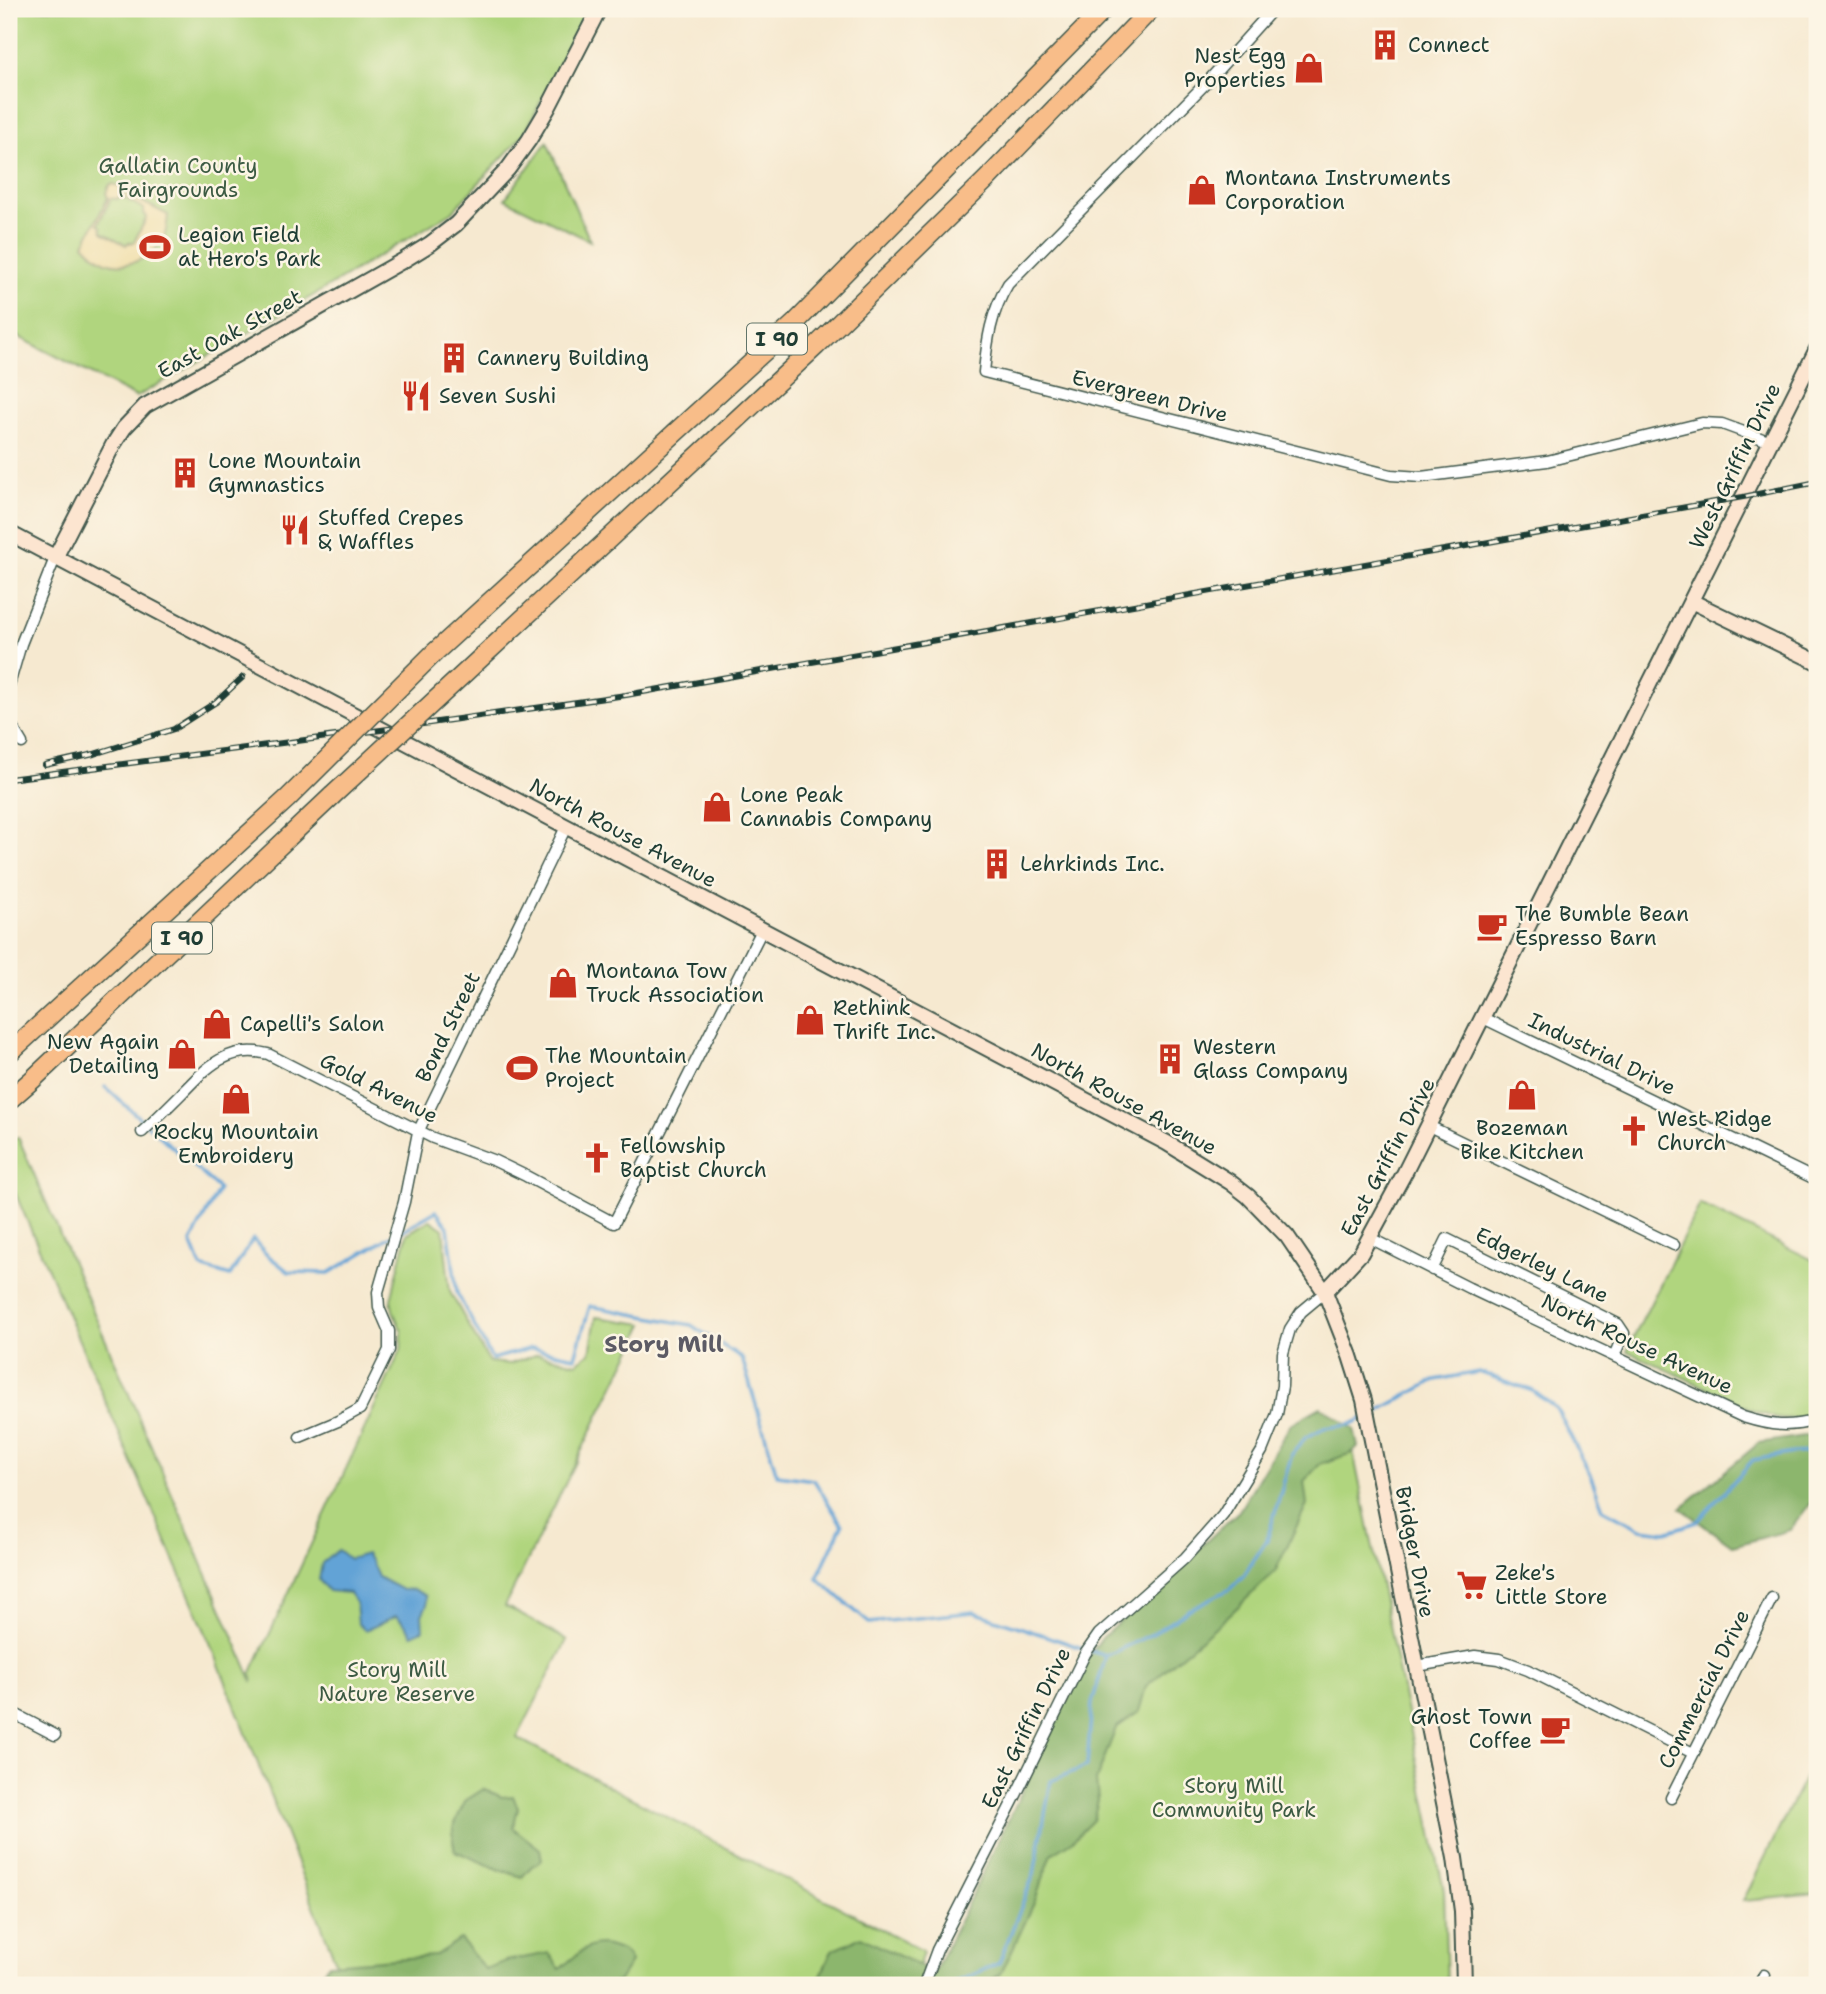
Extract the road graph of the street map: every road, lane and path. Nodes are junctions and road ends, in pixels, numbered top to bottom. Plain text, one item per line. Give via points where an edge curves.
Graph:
1 (599, 9) edge
2 (1104, 9) edge
3 (1151, 9) edge
4 (1273, 9) edge
5 (1817, 349) edge
6 (1771, 442) junction
7 (9, 533) edge
8 (55, 558) junction
9 (1692, 601) junction
10 (1817, 662) edge
11 (9, 685) edge
12 (9, 716) edge
13 (22, 743) dead end
14 (566, 827) junction
15 (762, 930) junction
16 (1483, 1018) junction
17 (13, 1050) edge
18 (9, 1100) edge
19 (1429, 1126) junction
20 (418, 1131) junction
21 (142, 1132) dead end
22 (1217, 1174) joint
23 (1817, 1180) edge
24 (1370, 1238) junction
25 (1674, 1245) dead end
26 (1432, 1270) junction
27 (1325, 1292) junction
28 (1614, 1356) junction
29 (1817, 1420) edge
30 (300, 1437) dead end
31 (1772, 1598) dead end
32 (1417, 1666) junction
33 (9, 1711) edge
34 (55, 1735) dead end
35 (1693, 1753) junction
36 (1671, 1798) dead end
37 (1764, 1975) dead end
38 (924, 1983) edge
39 (1464, 1985) edge
40 (1759, 1985) edge

1 - 8 main road, East Oak Street via 529,140 456,224 404,260 145,407 124,428
2 - 17 highway, I 90, bridge via 793,325 434,653 287,799
3 - 18 highway, I 90, bridge via 986,180 816,346
4 - 6 street, Evergreen Drive via 1008,284 992,316 984,372 1391,475 1421,477 1547,461 1702,423 1722,424
5 - 6 main road, West Griffin Drive
6 - 9 main road, West Griffin Drive
7 - 8 main road, North Rouse Avenue
8 - 11 street, East Oak Street
8 - 14 main road, North Rouse Avenue
9 - 10 main road
9 - 16 main road, East Griffin Drive
12 - 13 street
14 - 15 main road, North Rouse Avenue
14 - 20 street, Bond Street
15 - 20 street, Gold Avenue via 614,1223 516,1171
15 - 22 main road, North Rouse Avenue via 1167,1143
16 - 19 main road, East Griffin Drive
16 - 23 street, Industrial Drive
19 - 24 main road, East Griffin Drive
19 - 25 street
20 - 21 street, Gold Avenue via 255,1051 235,1053 206,1068
20 - 30 street, Bond Street via 378,1295 389,1331 389,1350 360,1409
22 - 27 main road, Bridger Drive via 1248,1196 1283,1231
24 - 26 street, North Rouse Avenue
24 - 27 main road, East Griffin Drive
26 - 28 street, North Rouse Avenue
26 - 28 street, Edgerley Lane via 1447,1239 1618,1324 1624,1333
27 - 32 main road, Bridger Drive via 1364,1400
27 - 38 street, East Griffin Drive via 1301,1312 1290,1329 1277,1414 1262,1451 1223,1515 1185,1558 1111,1622 1084,1654
28 - 29 street, North Rouse Avenue via 1743,1417 1780,1427
31 - 35 street, Commercial Drive
32 - 35 street via 1475,1656 1499,1659
32 - 39 main road, Bridger Drive via 1460,1889
33 - 34 street
35 - 36 street, Commercial Drive
37 - 40 street

